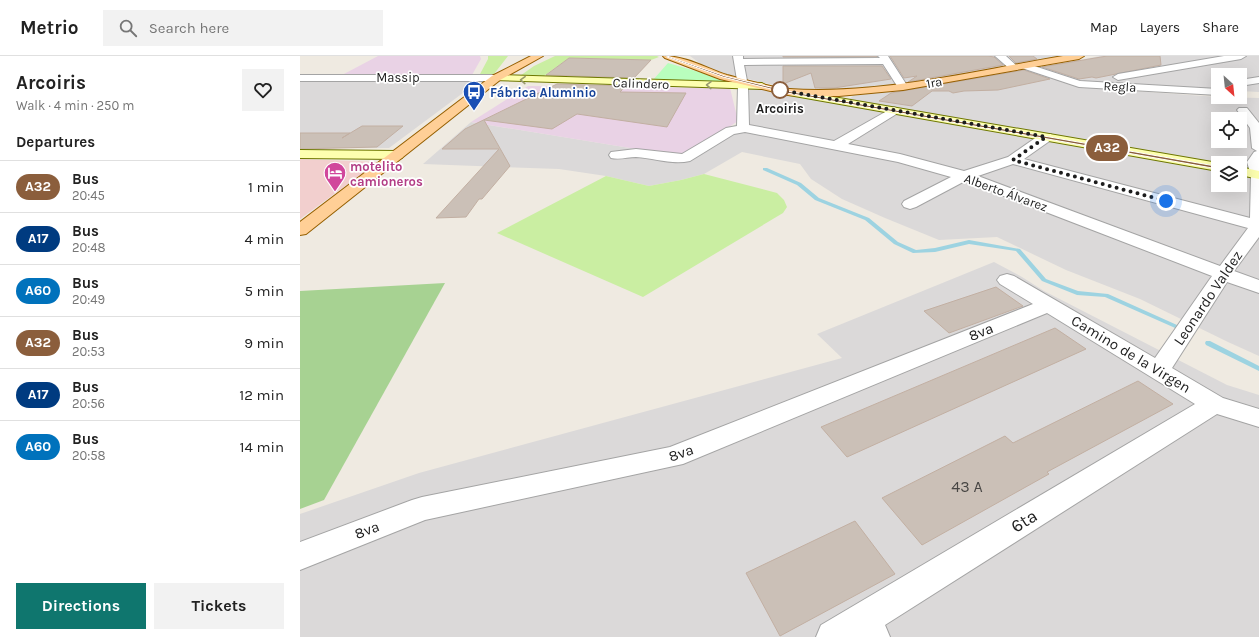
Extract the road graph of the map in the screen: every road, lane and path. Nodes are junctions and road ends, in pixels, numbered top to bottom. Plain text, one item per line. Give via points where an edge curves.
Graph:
1 (514, 56) edge
2 (538, 56) edge
3 (668, 56) edge
4 (1000, 56) edge
5 (1079, 56) edge
6 (1241, 56) edge
7 (739, 59) edge
8 (885, 59) edge
9 (1019, 67) junction
10 (300, 78) edge
11 (496, 78) junction
12 (1259, 80) edge
13 (1247, 82) edge
14 (742, 83) junction
15 (1079, 84) junction
16 (762, 86) joint
17 (903, 87) junction
18 (1058, 88) dead end
19 (1211, 88) edge
20 (1199, 91) junction
21 (787, 92) junction
22 (1211, 92) edge
23 (1243, 110) dead end
24 (894, 111) junction
25 (744, 128) junction
26 (1046, 137) junction
27 (837, 146) junction
28 (1259, 148) edge
29 (300, 154) edge
30 (398, 155) junction
31 (616, 155) dead end
32 (1259, 156) edge
33 (1013, 160) junction
34 (1211, 166) edge
35 (1252, 174) edge
36 (964, 176) junction
37 (910, 204) dead end
38 (1258, 226) edge
39 (300, 230) edge
40 (1223, 274) junction
41 (1007, 280) dead end
42 (1259, 287) edge
43 (1048, 306) junction
44 (1158, 371) junction
45 (1214, 404) junction
46 (1259, 418) edge
47 (300, 556) edge
48 (868, 629) edge
49 (832, 637) edge

1 - 11 main road
2 - 11 main road
3 - 14 main road
4 - 9 street
5 - 9 main road, 1ra
6 - 15 street
7 - 8 street
7 - 14 street
8 - 17 street
9 - 15 street, Regla
9 - 17 main road, 1ra
10 - 11 street, Massip
14 -> 11 main road, Calindero
11 - 30 main road
12 - 13 street
14 - 16 main road, Calindero
14 - 25 street
15 - 18 street
15 - 20 street, Regla
16 - 21 main road, 1ra
17 - 21 main road, 1ra via 839,93
19 - 20 street
20 - 22 street, Regla
21 - 24 main road
23 - 28 street via 1256,128
24 - 26 main road
24 - 27 street
25 - 27 street, Alberto Álvarez
25 - 31 street via 730,131 685,158 636,153
26 - 33 street
26 - 34 main road
27 - 36 street, Alberto Álvarez via 900,158
29 - 30 main road
30 - 39 main road
32 - 35 street via 1254,162
33 - 36 street
33 - 38 street
35 - 38 street
36 - 37 street
36 - 40 street, Alberto Álvarez
38 - 40 street, Leonardo Valdez
40 - 42 street, Alberto Álvarez
40 - 44 street, Leonardo Valdez
41 - 43 street, Camino de la Virgen
43 - 44 street, Camino de la Virgen
43 - 47 street, 8va via 674,457 422,509
44 - 45 street, Camino de la Virgen
45 - 46 street, Camino de la Virgen
45 - 48 street, 6ta
48 - 49 street, 6ta

